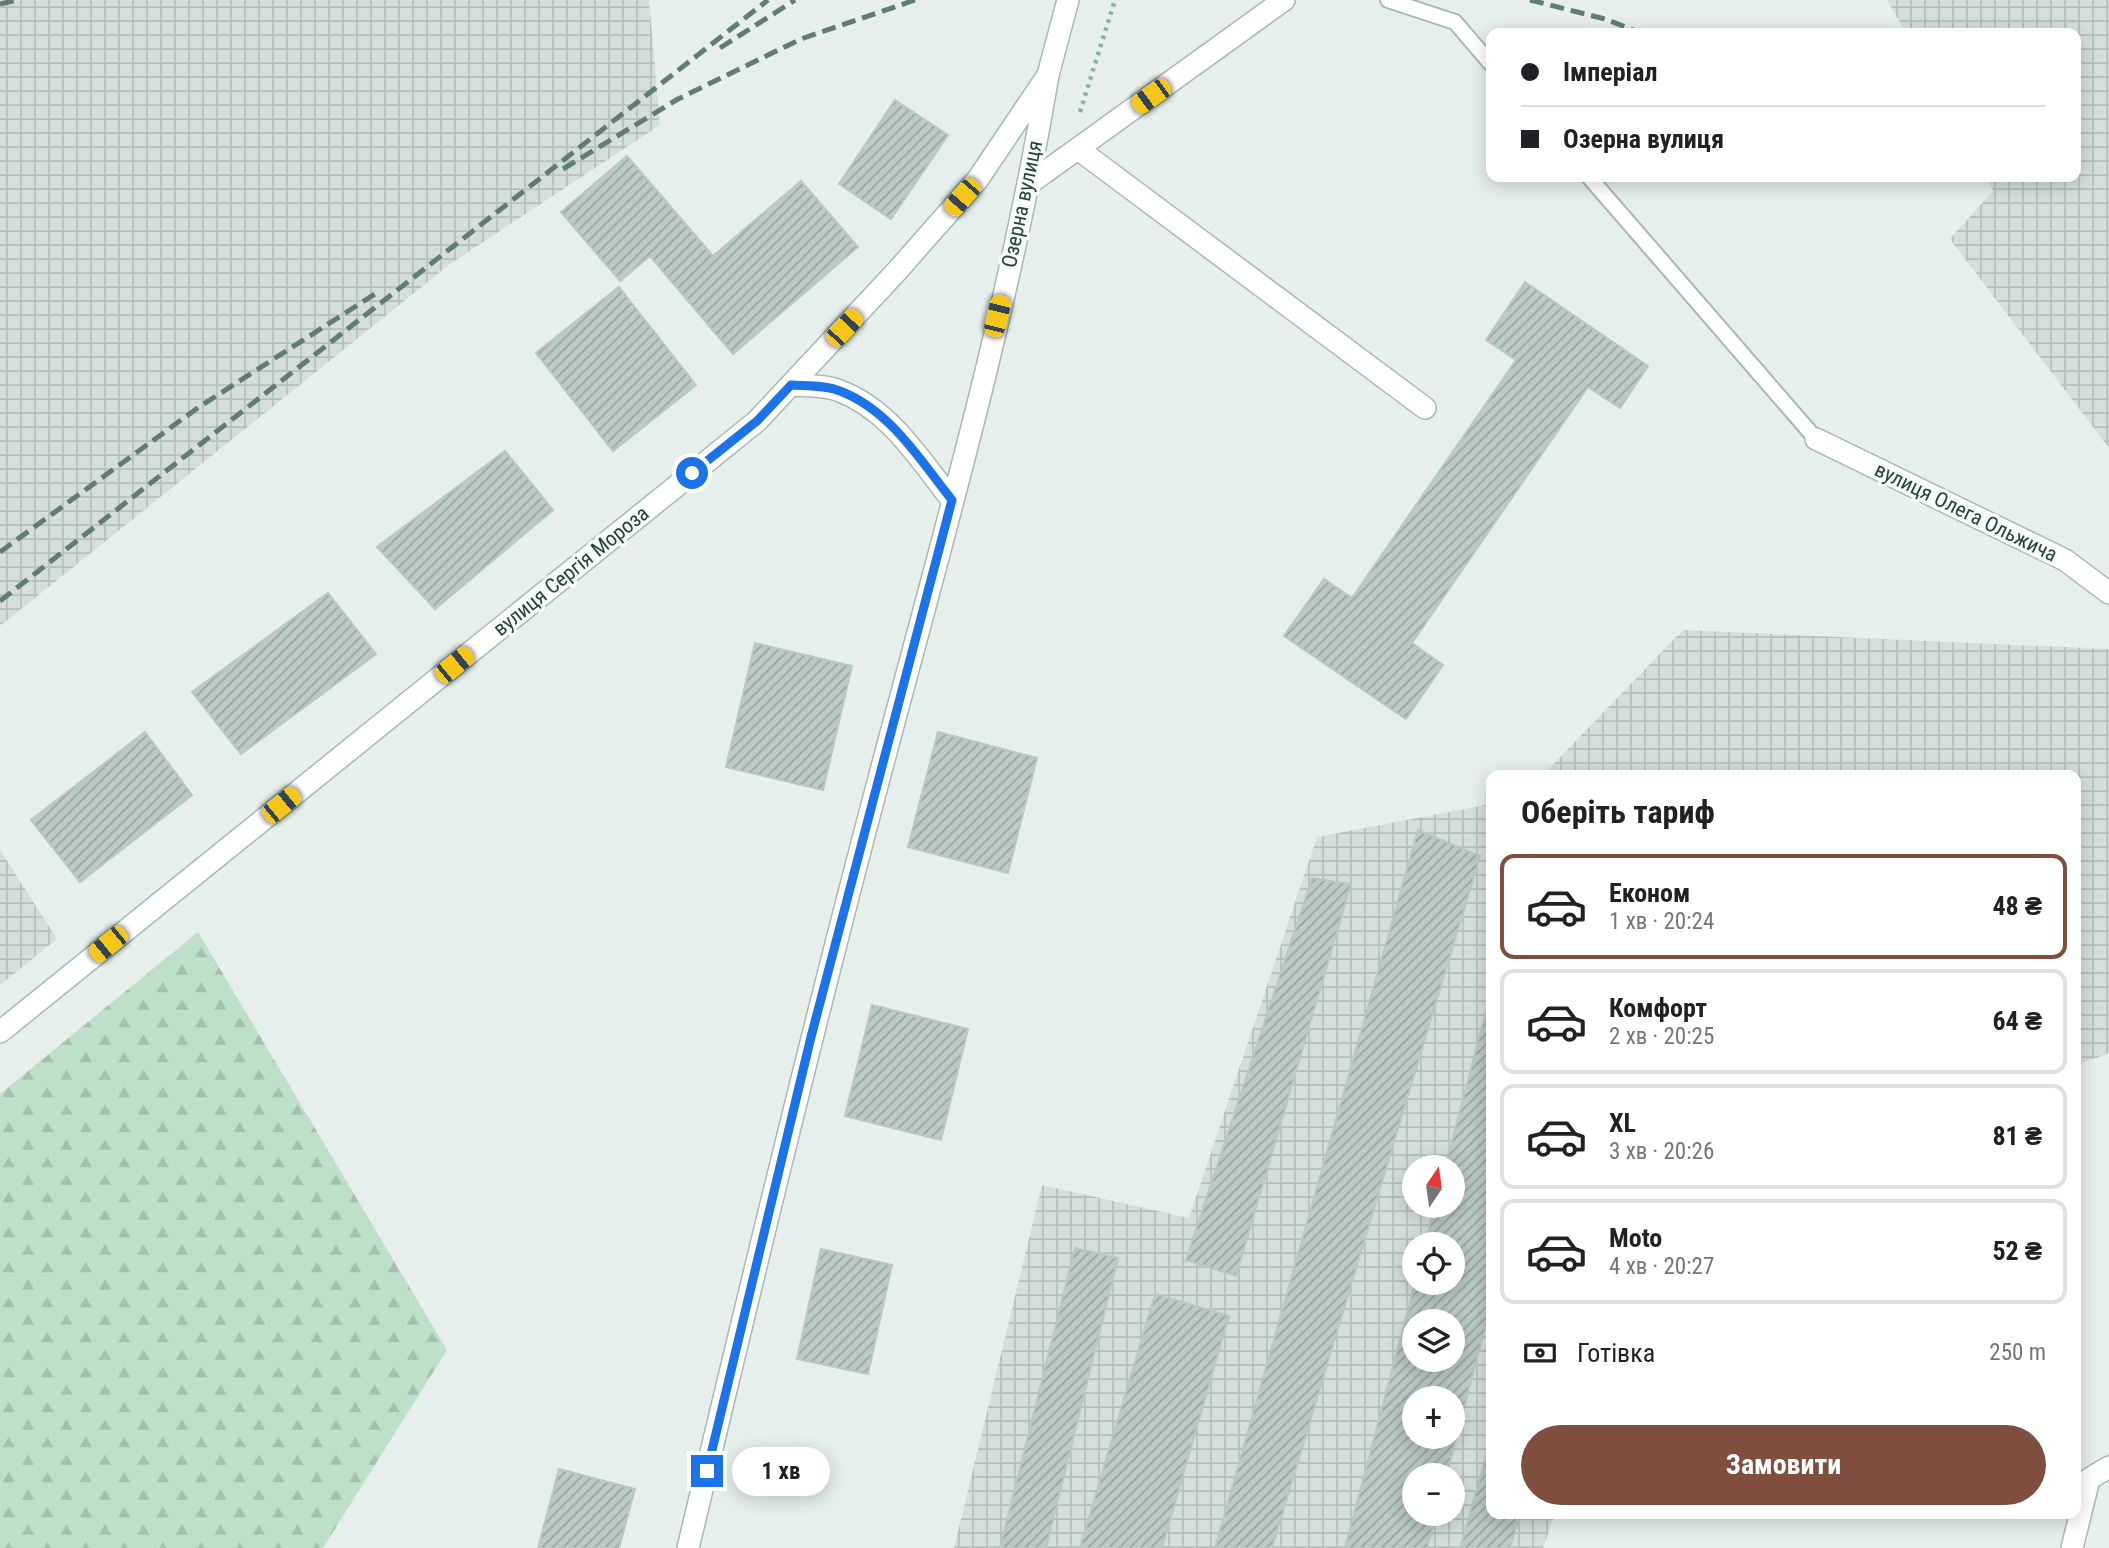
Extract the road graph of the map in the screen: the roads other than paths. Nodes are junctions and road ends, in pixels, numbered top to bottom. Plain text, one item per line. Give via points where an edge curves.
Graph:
1 (1068, 0) edge
2 (1284, 0) edge
3 (1388, 0) edge
4 (1486, 58) edge
5 (1048, 75) junction
6 (1078, 149) junction
7 (1593, 182) edge
8 (1030, 183) junction
9 (791, 385) junction
10 (1425, 408) dead end
11 (1816, 439) joint
12 (952, 500) junction
13 (2109, 593) edge
14 (0, 1032) edge
15 (2109, 1467) edge
16 (2081, 1511) edge
17 (2079, 1519) edge
18 (688, 1548) edge
19 (2072, 1548) edge

1 - 5 street, Озерна вулиця
2 - 6 street
3 - 4 lane via 1455,23
5 - 8 street, Озерна вулиця
5 - 9 street, вулиця Сергія Мороза via 978,179
6 - 8 street
6 - 10 street
7 - 11 lane
8 - 12 street, Озерна вулиця
9 - 12 street via 838,390 866,404 894,428
9 - 14 street, вулиця Сергія Мороза via 757,421
11 - 13 street, вулиця Олега Ольжича via 2065,560
12 - 18 street, Озерна вулиця via 811,1037
15 - 16 street via 2089,1479
17 - 19 street

